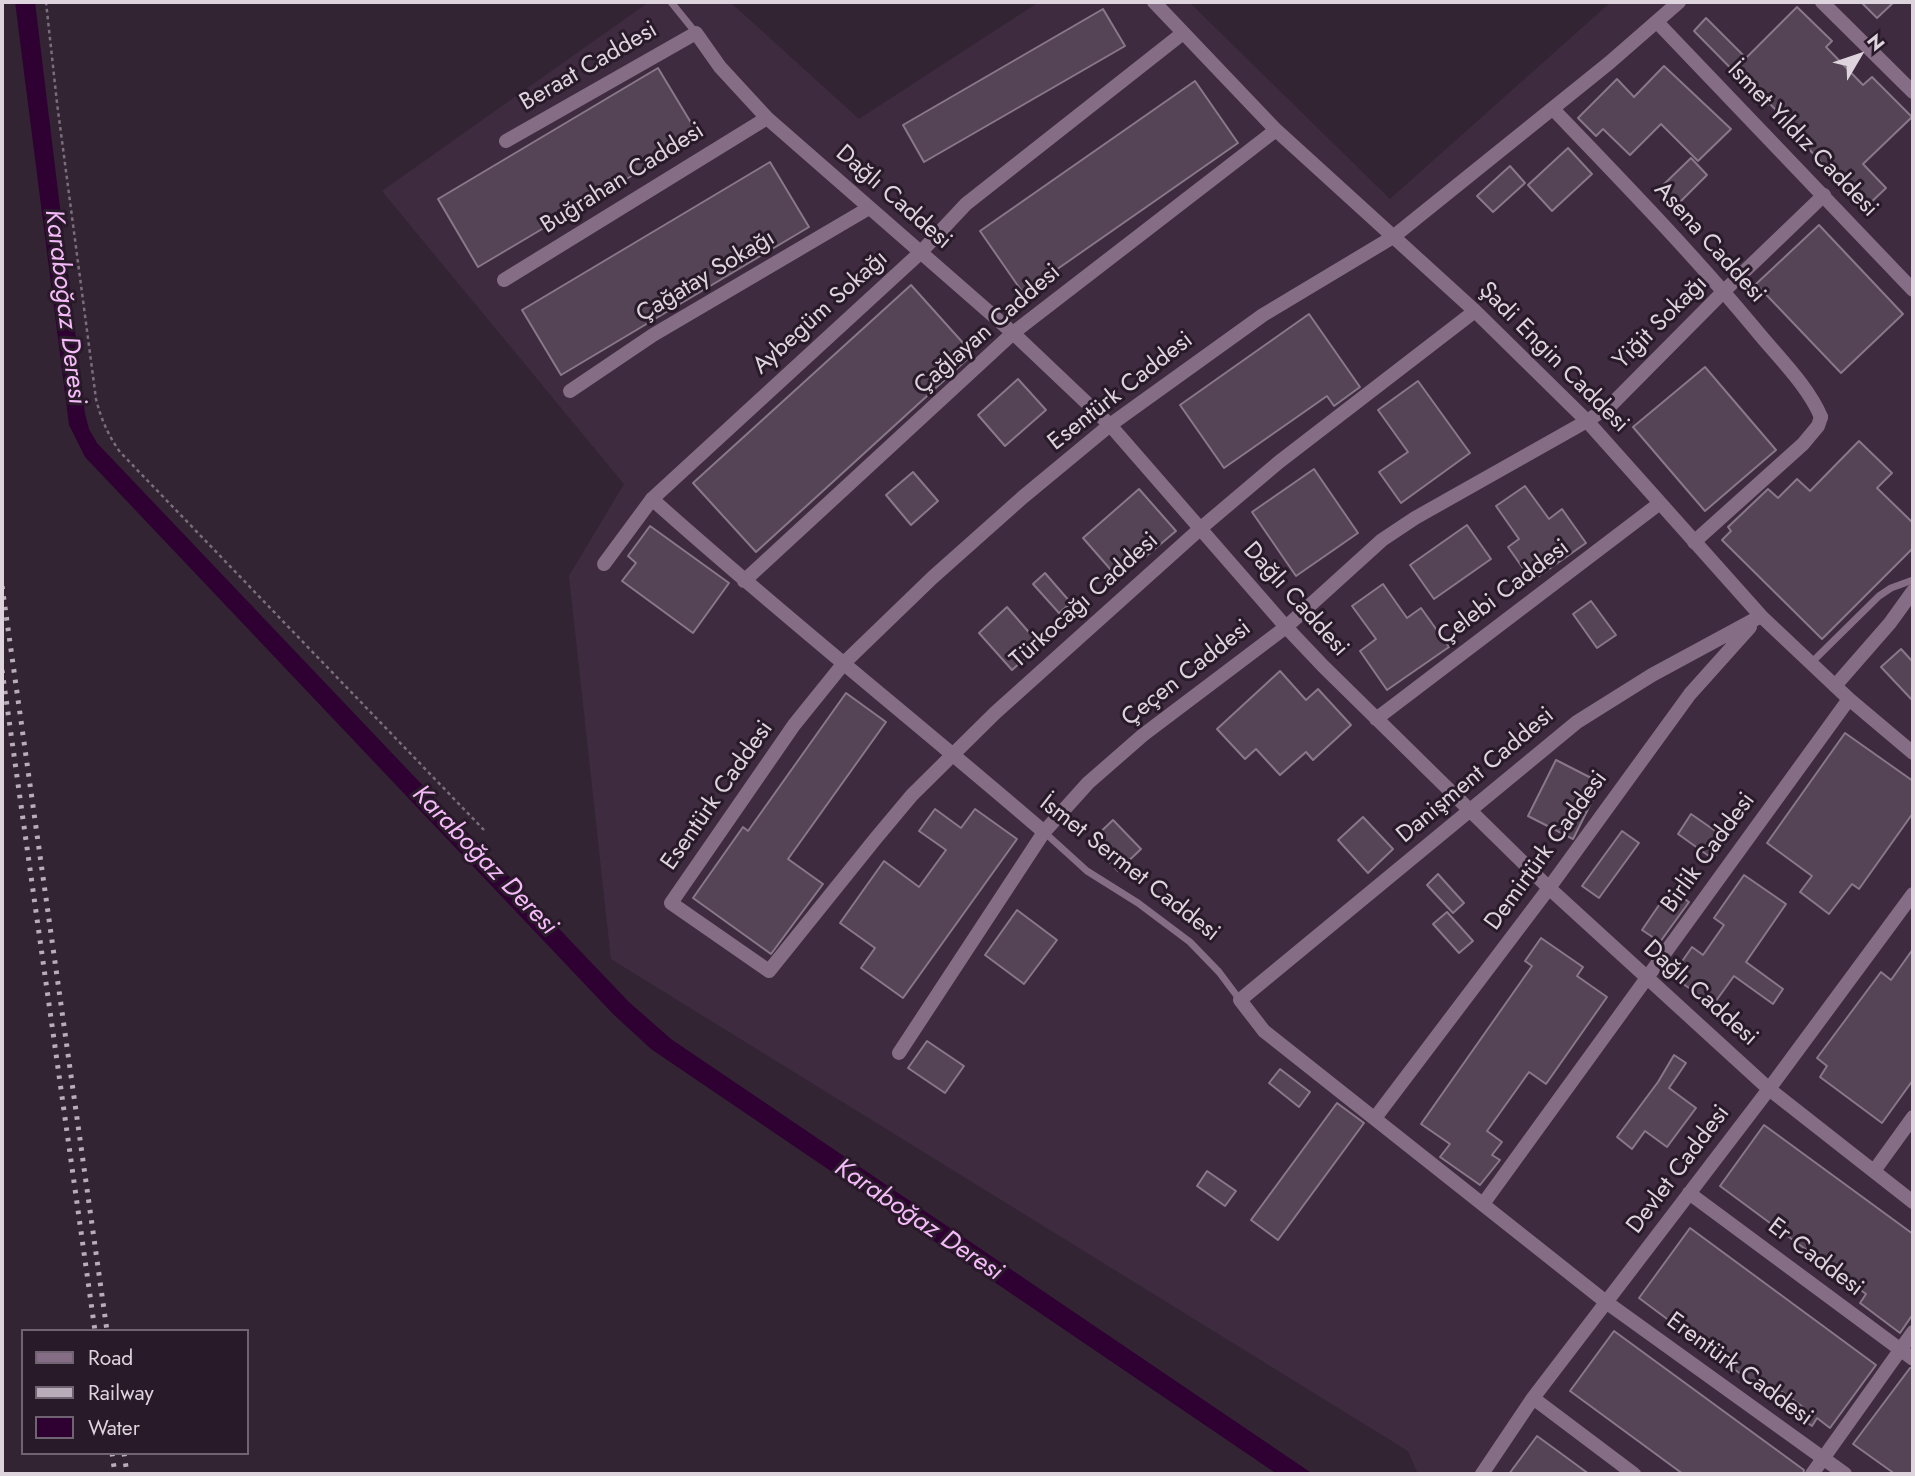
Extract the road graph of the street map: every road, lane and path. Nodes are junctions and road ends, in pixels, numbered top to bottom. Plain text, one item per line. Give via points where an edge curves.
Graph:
1 (46, 2) edge
2 (671, 2) edge
3 (1154, 2) edge
4 (1679, 2) edge
5 (1822, 2) edge
6 (1657, 22) junction
7 (696, 33) junction
8 (1182, 33) junction
9 (1913, 92) edge
10 (1553, 109) junction
11 (766, 118) junction
12 (1276, 130) junction
13 (506, 141) dead end
14 (1824, 195) junction
15 (869, 208) junction
16 (1393, 237) junction
17 (921, 252) junction
18 (504, 280) dead end
19 (1913, 288) edge
20 (1724, 291) junction
21 (1475, 311) junction
22 (1013, 333) junction
23 (570, 391) dead end
24 (1587, 421) junction
25 (1110, 425) junction
26 (652, 499) junction
27 (1660, 503) junction
28 (1201, 528) junction
29 (1694, 542) junction
30 (604, 564) dead end
31 (1913, 580) edge
32 (744, 581) junction
33 (1913, 591) edge
34 (1761, 616) junction
35 (1286, 627) junction
36 (844, 663) junction
37 (1811, 663) junction
38 (1835, 686) junction
39 (1849, 699) junction
40 (1376, 719) junction
41 (1913, 753) edge
42 (953, 754) junction
43 (1469, 811) junction
44 (484, 830) dead end
45 (1044, 832) junction
46 (1549, 888) junction
47 (1913, 894) edge
48 (769, 971) joint
49 (1647, 977) junction
50 (1240, 1000) junction
51 (899, 1053) dead end
52 (1769, 1088) junction
53 (1913, 1116) edge
54 (1375, 1118) junction
55 (1874, 1171) junction
56 (1689, 1194) junction
57 (1913, 1202) edge
58 (1483, 1203) junction
59 (1606, 1302) junction
60 (1913, 1332) edge
61 (1900, 1350) junction
62 (1913, 1359) edge
63 (1534, 1398) junction
64 (1824, 1459) junction
65 (1482, 1474) edge
66 (1634, 1474) edge
67 (1812, 1474) edge
68 (1845, 1474) edge

1 - 44 path via 96,399 104,427 120,452
2 - 7 lane, Dağlı Caddesi
3 - 8 street, Şadi Engin Caddesi
4 - 6 street, Esentürk Caddesi
5 - 9 street
6 - 10 street, Esentürk Caddesi
6 - 14 street, İsmet Yıldız Caddesi
7 - 11 street, Dağlı Caddesi
7 - 13 street, Beraat Caddesi
8 - 12 street, Şadi Engin Caddesi
8 - 17 street, Aybegüm Sokağı via 988,184
10 - 16 street, Esentürk Caddesi
10 - 20 street, Asena Caddesi
11 - 15 street, Dağlı Caddesi
11 - 18 street, Buğrahan Caddesi
12 - 16 street, Şadi Engin Caddesi
12 - 22 street, Çağlayan Caddesi
14 - 19 street, İsmet Yıldız Caddesi
14 - 20 street, Yiğit Sokağı
15 - 17 street, Dağlı Caddesi
15 - 23 street, Çağatay Sokağı via 653,335
16 - 21 street, Şadi Engin Caddesi
16 - 25 street, Esentürk Caddesi via 1262,315
17 - 22 street, Dağlı Caddesi
17 - 26 street, Aybegüm Sokağı
20 - 24 street, Yiğit Sokağı via 1611,405
20 - 29 street, Asena Caddesi via 1821,417 1803,444
21 - 24 street, Şadi Engin Caddesi
21 - 28 street, Türkocağı Caddesi
22 - 25 street, Dağlı Caddesi
22 - 32 street, Çağlayan Caddesi
24 - 27 street, Şadi Engin Caddesi
24 - 35 street, Çeçen Caddesi via 1382,540
25 - 28 street, Dağlı Caddesi
25 - 36 street, Esentürk Caddesi via 932,578
26 - 30 street, Aybegüm Sokağı
26 - 32 street, İsmet Sermet Caddesi
27 - 29 street, Şadi Engin Caddesi
27 - 40 street, Çelebi Caddesi
28 - 35 street, Dağlı Caddesi
28 - 42 street, Türkocağı Caddesi
29 - 34 street, Şadi Engin Caddesi
31 - 37 lane via 1879,596
32 - 36 street, İsmet Sermet Caddesi
33 - 38 street
34 - 37 street, Şadi Engin Caddesi
34 - 43 street, Danişment Caddesi via 1577,722
34 - 46 street, Demirtürk Caddesi via 1690,694
35 - 40 street, Dağlı Caddesi
35 - 45 street, Çeçen Caddesi via 1143,735 1088,783
36 - 42 street, İsmet Sermet Caddesi
36 - 48 street, Esentürk Caddesi via 794,725 671,904
37 - 38 street, Şadi Engin Caddesi
38 - 39 street, Şadi Engin Caddesi
39 - 41 street, Şadi Engin Caddesi
39 - 49 street, Birlik Caddesi
40 - 43 street, Dağlı Caddesi
42 - 45 street, İsmet Sermet Caddesi
42 - 48 street, Türkocağı Caddesi via 876,838
43 - 46 street, Dağlı Caddesi
43 - 50 street, Danişment Caddesi
45 - 50 lane, İsmet Sermet Caddesi via 1087,871 1190,942
45 - 51 street, Çeçen Caddesi
46 - 49 street, Dağlı Caddesi
46 - 54 street, Demirtürk Caddesi
47 - 52 street, Devlet Caddesi
49 - 52 street, Dağlı Caddesi
49 - 58 street, Birlik Caddesi
50 - 54 street, İsmet Sermet Caddesi via 1264,1031
52 - 55 street, Dağlı Caddesi
52 - 56 street, Devlet Caddesi
53 - 55 street
54 - 58 street, İsmet Sermet Caddesi
55 - 57 street, Dağlı Caddesi
56 - 59 street, Devlet Caddesi
56 - 61 street, Er Caddesi
58 - 59 street, İsmet Sermet Caddesi
59 - 63 street, Devlet Caddesi
59 - 64 street, Erentürk Caddesi
60 - 61 street
61 - 62 street, Er Caddesi
61 - 64 street
63 - 65 street, Devlet Caddesi
63 - 66 street
64 - 67 street
64 - 68 street, Erentürk Caddesi

